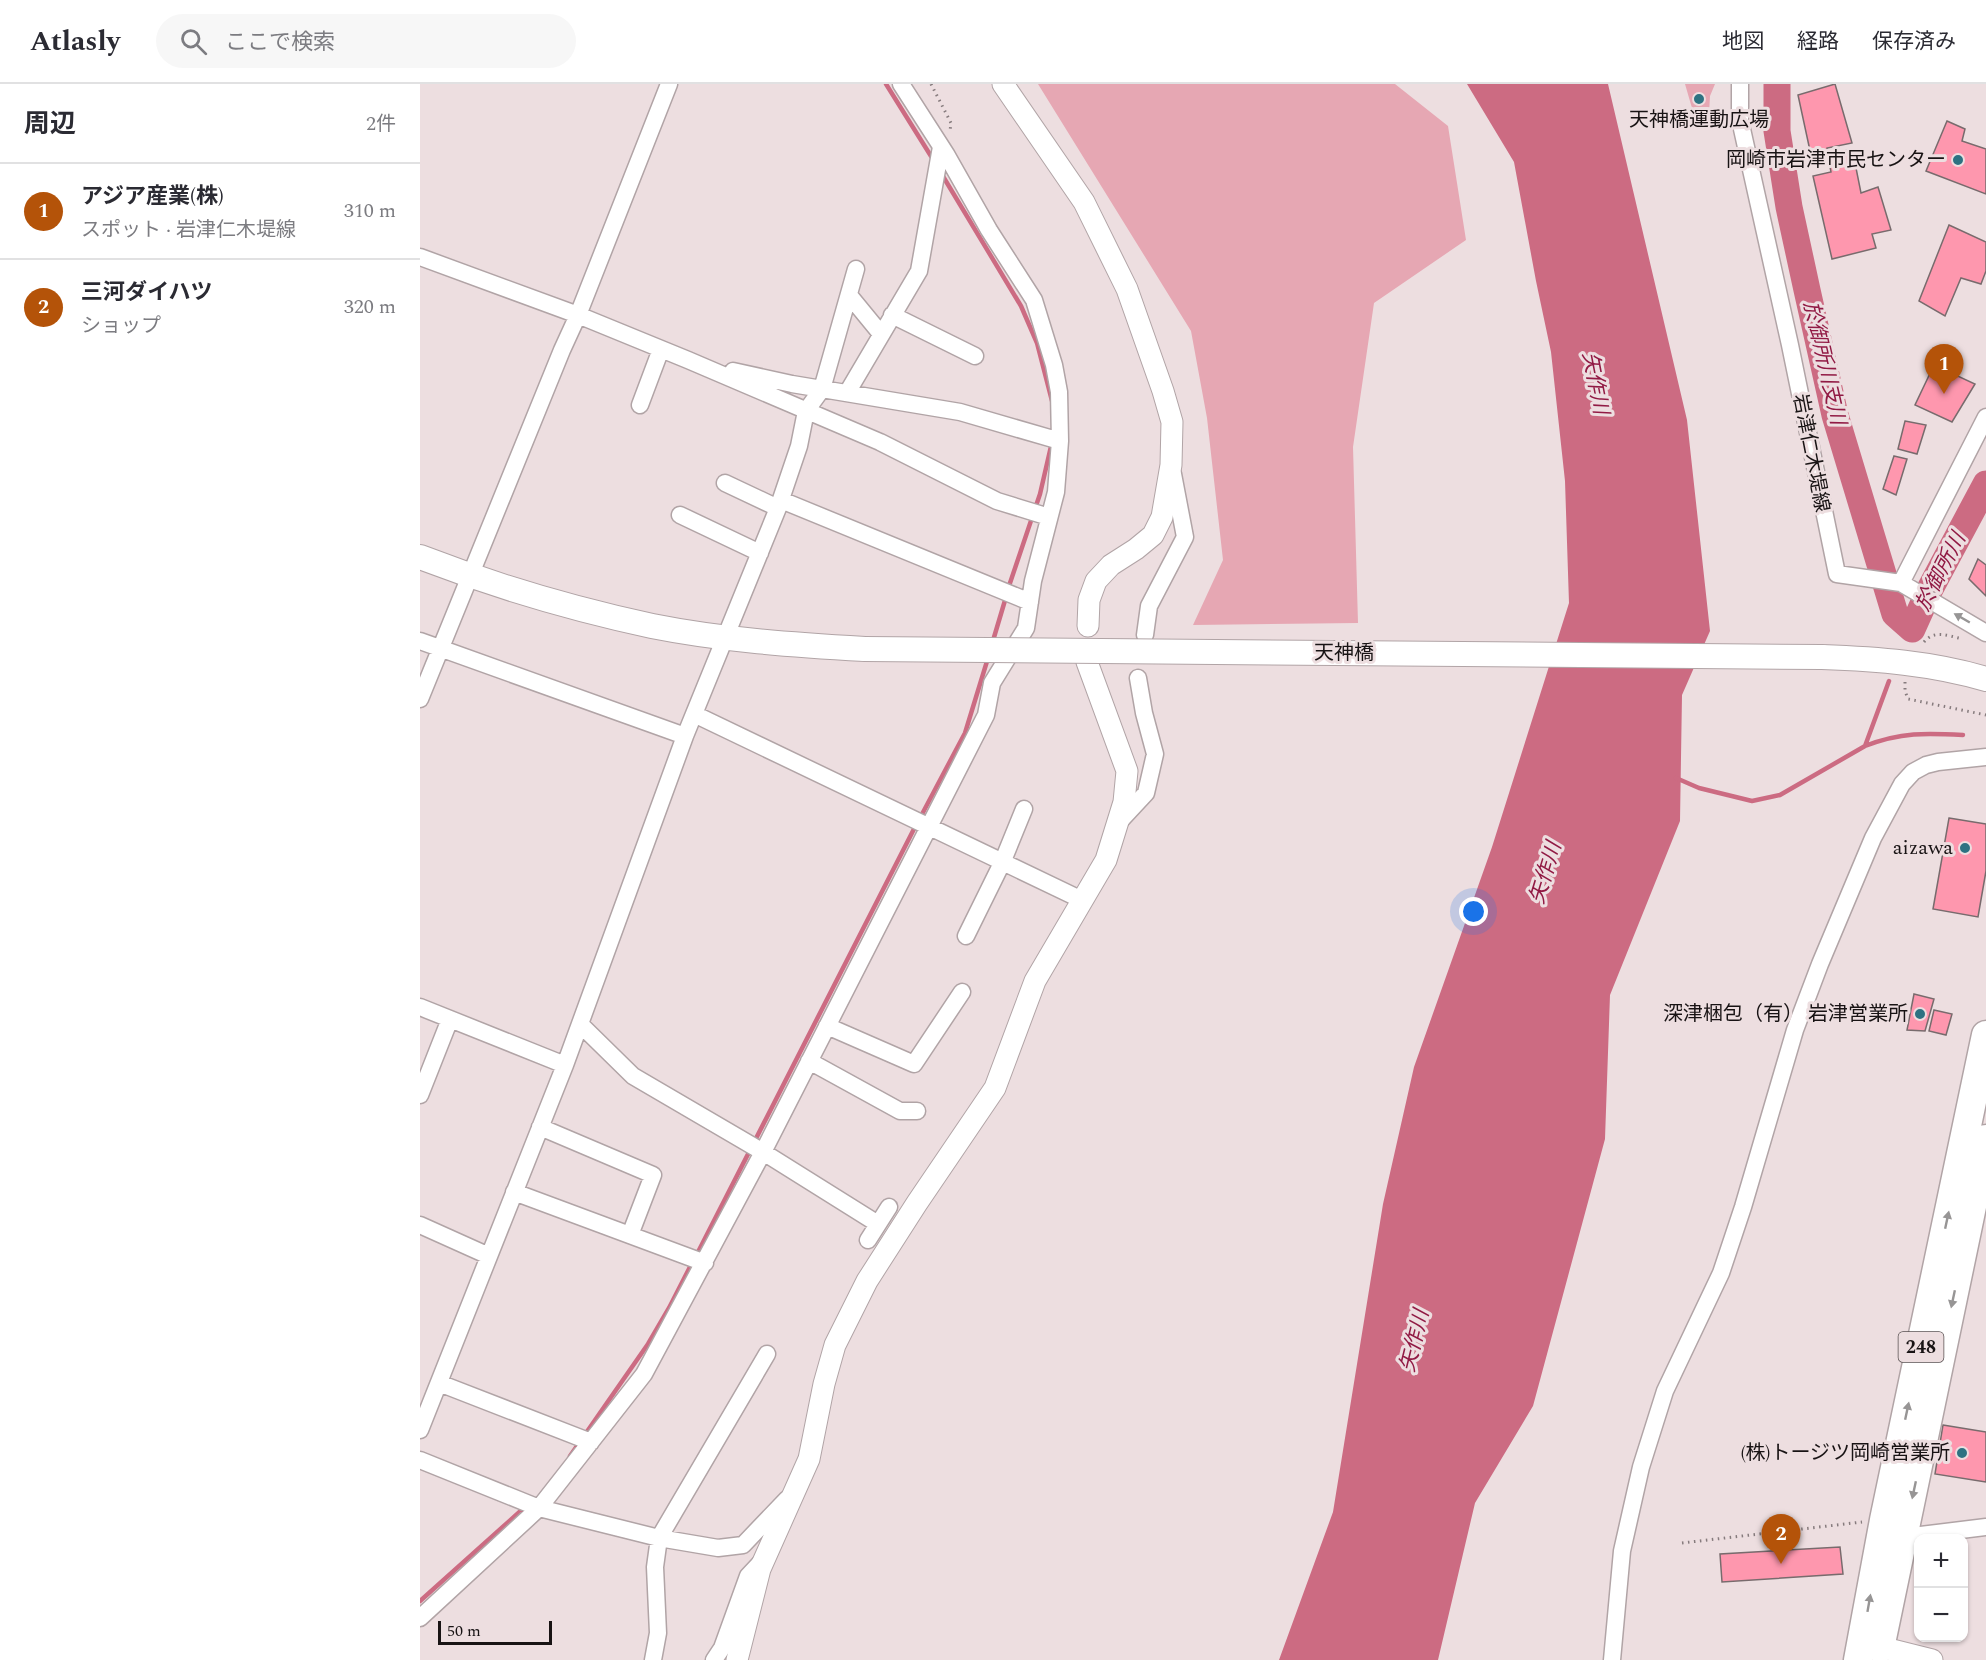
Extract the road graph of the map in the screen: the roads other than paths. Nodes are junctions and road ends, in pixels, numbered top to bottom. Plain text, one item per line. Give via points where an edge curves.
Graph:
1 (669, 84) edge
2 (901, 84) edge
3 (1003, 84) edge
4 (1740, 84) edge
5 (943, 150) junction
6 (420, 257) edge
7 (856, 269) dead end
8 (849, 295) junction
9 (578, 315) junction
10 (892, 315) junction
11 (881, 334) junction
12 (661, 349) junction
13 (975, 356) dead end
14 (688, 360) junction
15 (822, 389) junction
16 (847, 393) junction
17 (640, 405) dead end
18 (806, 411) junction
19 (1986, 417) edge
20 (1060, 441) junction
21 (1171, 465) junction
22 (725, 483) dead end
23 (780, 504) junction
24 (680, 515) dead end
25 (1049, 517) junction
26 (760, 553) junction
27 (420, 557) edge
28 (470, 576) junction
29 (1907, 587) junction
30 (1030, 602) junction
31 (1088, 626) dead end
32 (1983, 630) edge
33 (1145, 634) dead end
34 (727, 637) junction
35 (420, 640) edge
36 (440, 648) junction
37 (1087, 662) dead end
38 (1138, 678) dead end
39 (1986, 679) edge
40 (420, 699) edge
41 (694, 714) junction
42 (685, 736) junction
43 (1986, 757) edge
44 (1024, 809) dead end
45 (1117, 824) junction
46 (927, 828) junction
47 (1002, 863) junction
48 (1082, 900) junction
49 (966, 936) dead end
50 (962, 992) dead end
51 (420, 1007) edge
52 (450, 1019) junction
53 (580, 1024) junction
54 (827, 1026) junction
55 (1986, 1035) edge
56 (809, 1061) junction
57 (564, 1065) junction
58 (420, 1095) edge
59 (917, 1111) dead end
60 (540, 1127) junction
61 (1986, 1139) edge
62 (763, 1152) junction
63 (514, 1192) junction
64 (889, 1207) dead end
65 (878, 1224) junction
66 (420, 1225) edge
67 (630, 1235) junction
68 (868, 1240) dead end
69 (489, 1256) junction
70 (705, 1263) junction
71 (767, 1354) dead end
72 (439, 1383) junction
73 (420, 1430) edge
74 (591, 1442) junction
75 (420, 1460) edge
76 (796, 1490) junction
77 (539, 1508) junction
78 (1986, 1527) edge
79 (1894, 1528) junction
80 (659, 1538) junction
81 (766, 1557) junction
82 (420, 1618) edge
83 (1869, 1652) edge
84 (653, 1660) edge
85 (714, 1660) edge
86 (736, 1660) edge
87 (1612, 1660) edge
88 (1932, 1660) edge

1 - 9 street
2 - 5 street
3 - 21 street via 1084,202 1127,288 1172,422
4 - 29 street, 岩津仁木堤線 via 1740,120 1837,574
5 - 10 street via 919,271
5 - 20 street via 988,230 1034,300 1056,374
6 - 9 street
7 - 8 street
8 - 11 street
8 - 15 street
9 - 12 street
9 - 28 street
10 - 11 street
10 - 13 street
11 - 16 street
12 - 14 street
12 - 17 street
14 - 15 street
14 - 18 street
15 - 16 street
15 - 18 street
16 - 20 street via 960,412
18 - 23 street
18 - 25 street via 880,442 997,501
19 - 29 street
20 - 25 street via 1056,492
21 - 31 street via 1162,517 1153,535 1111,565 1096,581 1089,600
21 - 33 street via 1185,537 1149,606
22 - 23 street
23 - 26 street
23 - 30 street
24 - 26 street
25 - 30 street
26 - 34 street
27 - 28 main road, 天神橋
28 - 34 main road, 天神橋 via 588,611
28 - 36 street
32 -> 29 street
30 - 46 street via 1026,628 993,683 986,715
34 - 39 main road, 天神橋, bridge via 866,649 1822,657 1904,662
34 - 41 street
35 - 36 street
36 - 40 street
36 - 42 street
37 - 45 street via 1127,771
38 - 45 street via 1155,754 1146,794
41 - 42 street
41 - 46 street
42 - 53 street
43 - 87 street via 1926,765 1902,784 1873,838 1820,964 1795,1030 1721,1273 1665,1391 1641,1467 1622,1551
44 - 47 street
45 - 48 street via 1106,860
46 - 47 street
46 - 54 street
47 - 48 street
47 - 49 street
48 - 76 street via 1035,981 994,1088 867,1281 835,1345 809,1459
50 - 54 street via 914,1064
51 - 52 street
52 - 57 street
52 - 58 street
53 - 57 street
53 - 62 street via 633,1077
54 - 56 street
79 -> 55 highway, 248
56 - 59 street via 900,1111
56 - 62 street
57 - 60 street
60 - 63 street
60 - 67 street via 652,1175
61 -> 79 highway, 248
62 - 65 street
62 - 70 street
63 - 67 street
63 - 69 street
64 - 65 street
65 - 68 street
66 - 69 street
67 - 70 street
69 - 72 street
70 - 74 street via 644,1374
71 - 80 street
72 - 73 street
72 - 74 street
74 - 77 street
75 - 77 street
76 - 80 street via 743,1545 718,1548
76 - 81 street
77 - 80 street
77 - 82 street
78 - 79 street
79 - 83 highway, 248
80 - 84 street via 655,1567 658,1633
81 - 85 street via 748,1576
81 - 86 street
83 - 88 street

